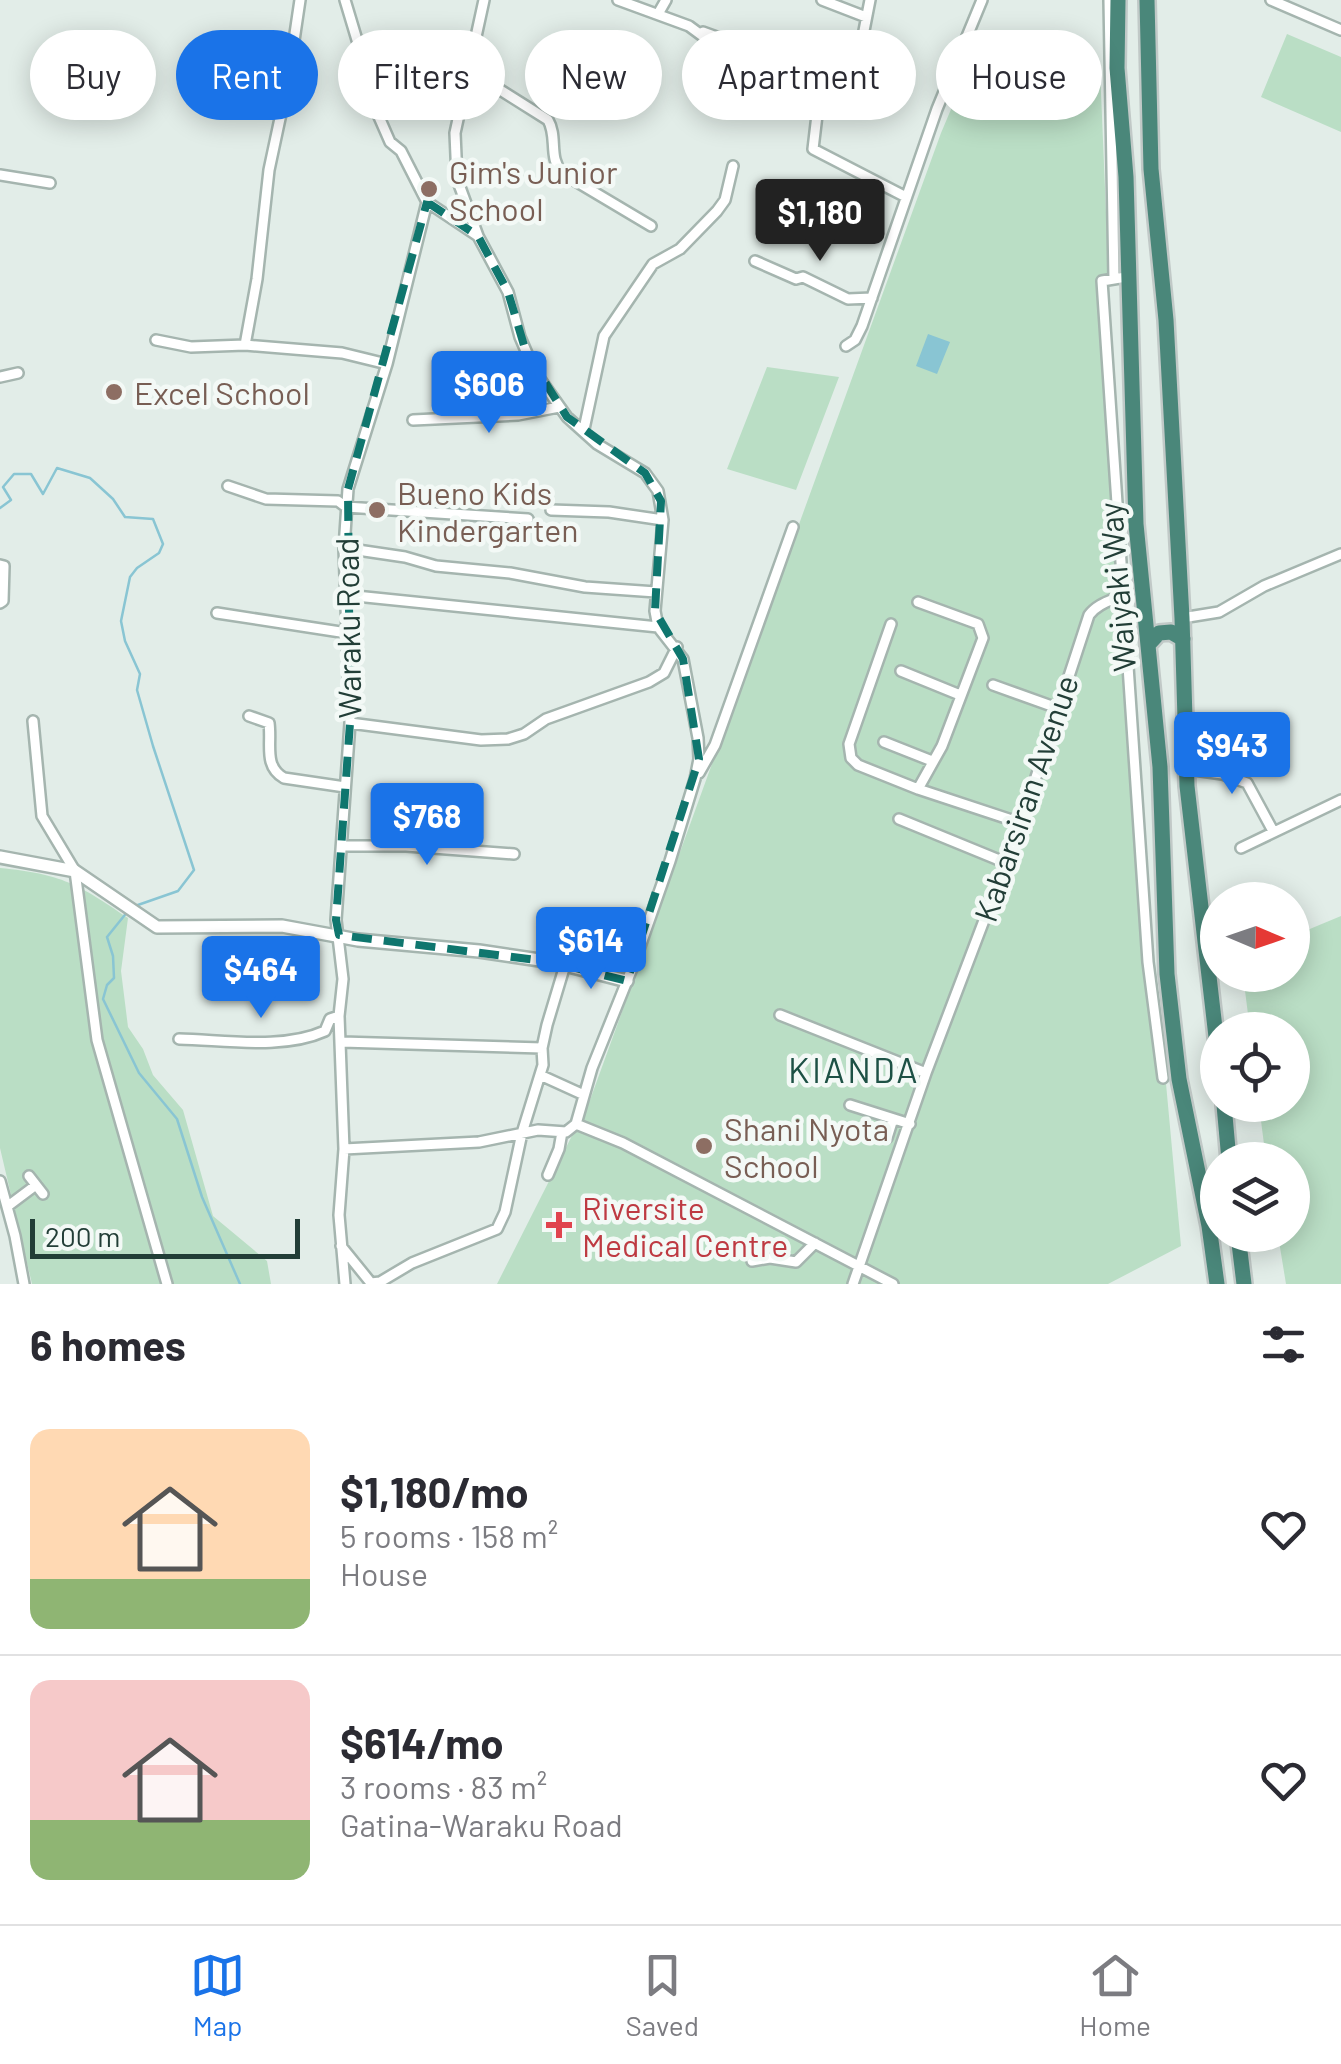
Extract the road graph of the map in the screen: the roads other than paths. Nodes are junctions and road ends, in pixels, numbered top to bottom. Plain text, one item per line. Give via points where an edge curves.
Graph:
1 (300, 0) edge
2 (345, 0) edge
3 (484, 0) edge
4 (618, 0) edge
5 (666, 0) edge
6 (822, 0) edge
7 (870, 0) edge
8 (982, 0) edge
9 (1109, 0) edge
10 (1118, 0) edge
11 (1147, 0) edge
12 (1158, 0) edge
13 (1272, 0) edge
14 (658, 14) junction
15 (866, 17) junction
16 (1148, 17) junction
17 (478, 30) edge
18 (696, 30) edge
19 (864, 30) edge
20 (1341, 30) edge
21 (505, 93) edge
22 (458, 120) edge
23 (819, 120) edge
24 (733, 166) dead end
25 (0, 175) edge
26 (50, 183) dead end
27 (906, 197) junction
28 (428, 202) junction
29 (652, 226) dead end
30 (478, 236) junction
31 (755, 261) dead end
32 (1120, 278) junction
33 (872, 298) junction
34 (156, 340) dead end
35 (245, 345) junction
36 (846, 346) dead end
37 (387, 364) junction
38 (18, 373) dead end
39 (0, 377) edge
40 (559, 407) junction
41 (414, 420) dead end
42 (584, 429) junction
43 (228, 486) dead end
44 (346, 507) junction
45 (550, 510) dead end
46 (528, 519) dead end
47 (663, 520) junction
48 (792, 527) dead end
49 (344, 548) junction
50 (1341, 554) edge
51 (0, 565) edge
52 (1142, 590) junction
53 (656, 592) junction
54 (1125, 592) junction
55 (346, 595) junction
56 (918, 602) dead end
57 (0, 604) edge
58 (218, 613) dead end
59 (1182, 618) junction
60 (890, 624) dead end
61 (658, 627) junction
62 (347, 633) junction
63 (1182, 639) junction
64 (1148, 645) junction
65 (676, 648) junction
66 (901, 671) dead end
67 (993, 686) dead end
68 (960, 695) junction
69 (1060, 709) junction
70 (249, 716) dead end
71 (33, 721) dead end
72 (350, 723) junction
73 (884, 742) dead end
74 (932, 761) junction
75 (1187, 772) junction
76 (1160, 778) junction
77 (694, 779) junction
78 (345, 787) junction
79 (918, 789) junction
80 (1341, 800) edge
81 (899, 820) dead end
82 (1021, 823) junction
83 (1273, 831) junction
84 (342, 846) junction
85 (1241, 848) dead end
86 (514, 854) dead end
87 (0, 857) edge
88 (1004, 862) junction
89 (75, 871) junction
90 (339, 935) junction
91 (566, 964) junction
92 (627, 981) junction
93 (1213, 1012) edge
94 (780, 1015) dead end
95 (339, 1016) junction
96 (179, 1039) dead end
97 (342, 1042) junction
98 (542, 1048) junction
99 (926, 1072) junction
100 (540, 1076) junction
101 (1163, 1078) dead end
102 (584, 1095) junction
103 (850, 1105) dead end
104 (893, 1119) junction
105 (576, 1124) junction
106 (910, 1124) junction
107 (562, 1132) junction
108 (522, 1133) junction
109 (886, 1138) dead end
110 (344, 1149) junction
111 (548, 1175) dead end
112 (0, 1182) edge
113 (36, 1185) dead end
114 (8, 1206) junction
115 (815, 1243) junction
116 (340, 1244) junction
117 (1240, 1252) edge
118 (752, 1261) dead end
119 (860, 1266) junction
120 (24, 1284) edge
121 (167, 1284) edge
122 (345, 1284) edge
123 (853, 1284) edge
124 (893, 1284) edge
125 (1217, 1284) edge
126 (1244, 1284) edge

1 - 35 street
2 - 28 street via 380,123
3 - 17 street
4 - 14 street
5 - 14 street
6 - 15 street
7 - 15 street
8 - 27 street
9 - 32 street
10 - 32 highway, Waiyaki Way via 1126,176
11 - 16 highway, Waiyaki Way
12 - 16 street
13 - 20 street
14 - 18 street
15 - 19 street
16 - 59 highway, Waiyaki Way via 1151,168
21 - 29 street via 548,120 562,173
22 - 30 street via 454,160
23 - 27 street via 812,148
24 - 42 street via 717,211 680,249 653,264 604,336
25 - 26 street
27 - 33 street
28 - 30 street
28 - 37 street, Waraku Road
30 - 40 street via 508,292 535,372
31 - 33 street via 848,299
32 - 52 highway, Waiyaki Way
32 - 54 street via 1102,281
33 - 36 street via 855,340
34 - 35 street via 190,347
35 - 37 street
37 - 44 street, Waraku Road
38 - 39 street
40 - 41 street via 518,416
40 - 42 street
42 - 47 street via 645,473 662,501
43 - 44 street via 266,499
44 - 46 street
44 - 49 street, Waraku Road
45 - 47 street
47 - 53 street
48 - 77 street via 715,746
49 - 53 street
49 - 55 street, Waraku Road
50 - 59 street via 1219,612
51 - 57 street
52 - 54 street
52 - 64 highway, Waiyaki Way
53 - 61 street
54 - 69 street, Kabarsiran Avenue via 1089,614
54 - 101 street via 1148,962
55 - 61 street
55 - 62 street, Waraku Road
56 - 68 street via 982,629
58 - 62 street
59 - 63 highway, Waiyaki Way
60 - 79 street via 848,750 858,765
61 - 65 street
62 - 72 street, Waraku Road
63 - 64 highway via 1160,633
63 - 75 highway, Waiyaki Way
64 - 76 highway, Waiyaki Way
65 - 72 street via 664,673 649,682 508,739
65 - 77 street via 696,725
66 - 68 street
67 - 69 street
68 - 74 street
69 - 82 street, Kabarsiran Avenue
70 - 78 street via 268,723 277,774
71 - 89 street via 42,816
72 - 78 street, Waraku Road
73 - 74 street
74 - 79 street
75 - 76 highway via 1171,768
75 - 83 street via 1247,783
75 - 93 highway, Waiyaki Way
76 - 125 highway, Waiyaki Way via 1167,974
77 - 92 street
78 - 84 street, Waraku Road
79 - 82 street
80 - 83 street
81 - 88 street
82 - 88 street, Kabarsiran Avenue
83 - 85 street
84 - 86 street
84 - 90 street, Waraku Road
87 - 89 street
88 - 99 street, Kabarsiran Avenue
89 - 90 street via 157,928 282,926
89 - 121 street via 97,1040
90 - 91 street
90 - 95 street, Waraku Road
91 - 92 street
91 - 98 street
92 - 102 street
94 - 99 street
95 - 96 street via 313,1036
95 - 97 street, Waraku Road
97 - 98 street
97 - 110 street, Waraku Road
98 - 100 street
99 - 106 street, Kabarsiran Avenue
100 - 102 street
100 - 108 street
102 - 105 street
103 - 104 street
104 - 106 street
104 - 109 street
105 - 107 street
105 - 115 street
106 - 119 street, Kabarsiran Avenue
107 - 108 street
107 - 111 street
108 - 110 street via 479,1142
108 - 116 street via 497,1229 380,1282 371,1282
110 - 116 street, Waraku Road
112 - 114 street
113 - 114 street
114 - 120 street
115 - 118 street via 796,1262
115 - 119 street
116 - 122 street, Waraku Road
117 - 126 highway
119 - 123 street, Kabarsiran Avenue
119 - 124 street

